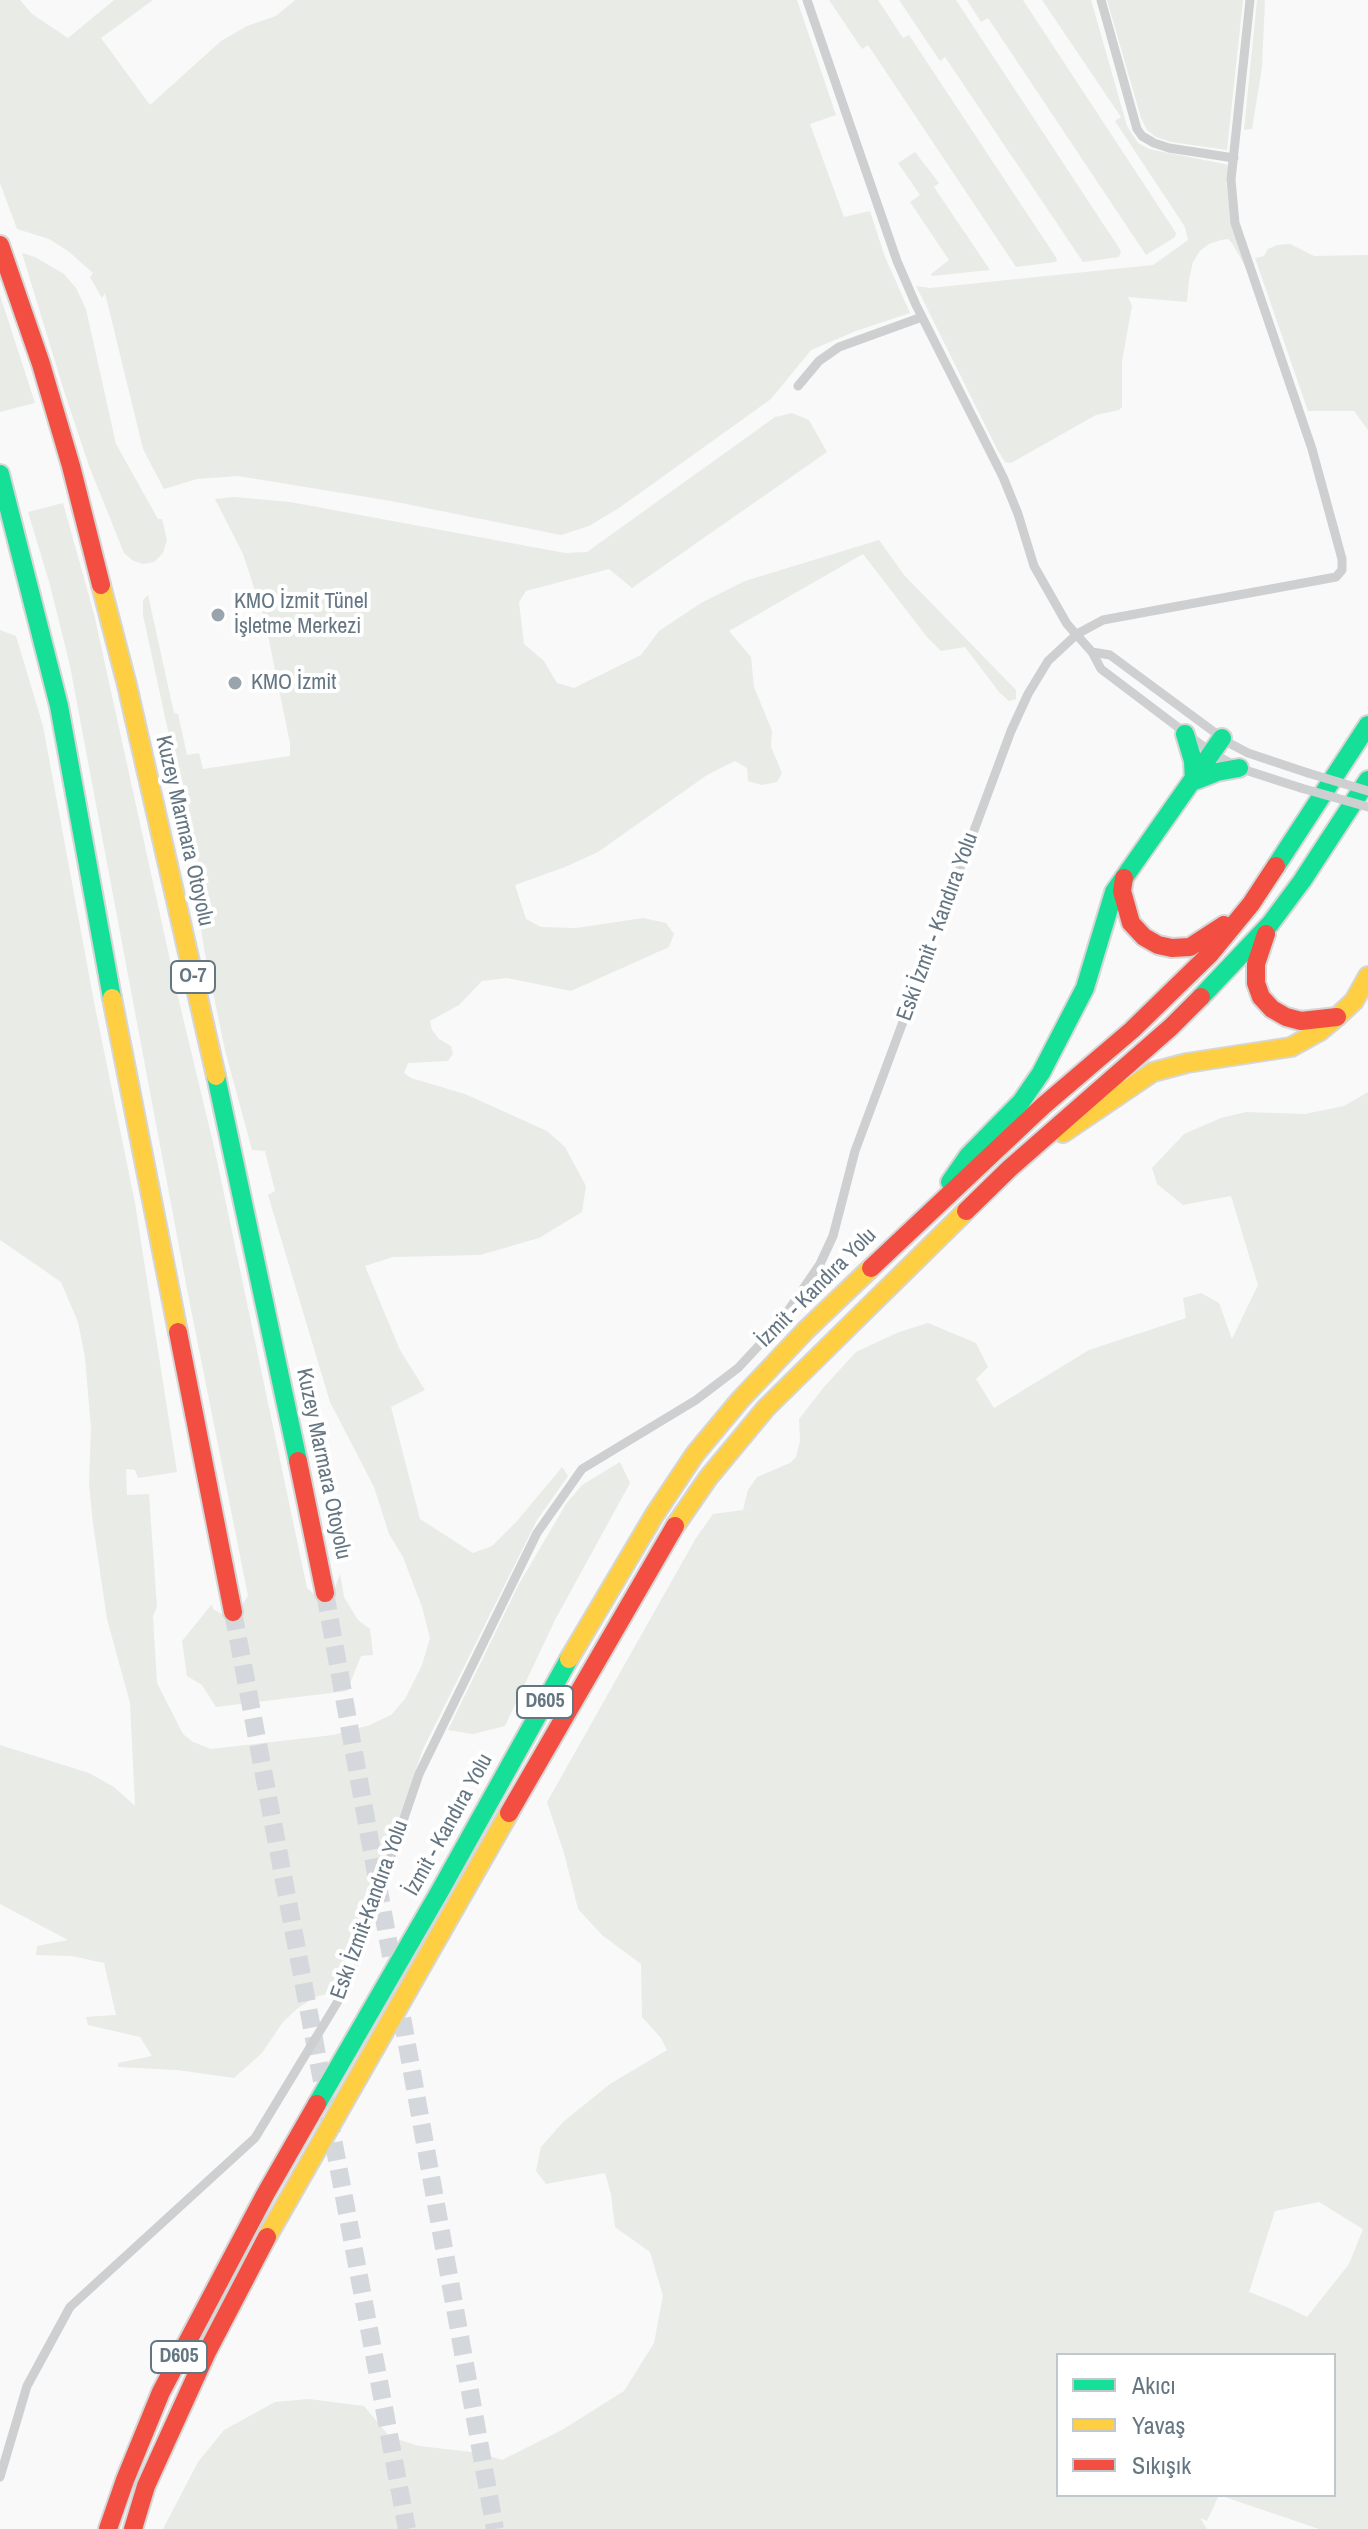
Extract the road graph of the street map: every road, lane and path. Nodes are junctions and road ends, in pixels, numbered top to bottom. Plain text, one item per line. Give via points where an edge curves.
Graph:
1 (807, 0) edge
2 (1101, 0) edge
3 (1250, 0) edge
4 (1234, 158) junction
5 (0, 245) edge
6 (922, 317) junction
7 (798, 386) dead end
8 (0, 474) edge
9 (1077, 634) junction
10 (1092, 652) junction
11 (1368, 725) edge
12 (1185, 734) junction
13 (1217, 746) junction
14 (1239, 768) junction
15 (1368, 780) edge
16 (1194, 781) junction
17 (1368, 791) edge
18 (1368, 807) edge
19 (1125, 876) junction
20 (1251, 904) junction
21 (1270, 924) junction
22 (1368, 976) edge
23 (1338, 1016) junction
24 (1010, 1168) junction
25 (931, 1211) junction
26 (632, 1441) joint
27 (325, 1593) tunnel mouth
28 (233, 1612) tunnel mouth
29 (0, 2477) edge
30 (108, 2529) edge
31 (133, 2529) edge

1 - 6 street via 897,261
2 - 4 street via 1142,136 1169,148
3 - 4 street
4 - 9 street, Eski İzmit - Kandıra Yolu via 1235,223 1312,449 1342,570 1336,577 1103,620
5 - 27 highway, Kuzey Marmara Otoyolu / O-7 via 71,466 127,685 230,1137
6 - 7 street via 839,347
6 - 9 street via 1003,477 1034,566
8 - 28 highway via 59,706
9 - 10 street
9 - 26 street, Eski İzmit - Kandıra Yolu via 1048,661 1011,731 855,1151 833,1236 820,1264 779,1324 738,1368
10 - 12 street via 1101,669
10 - 13 street via 1110,655
11 - 20 highway
12 - 13 street
12 - 16 highway
13 - 14 street
13 - 16 highway
13 - 17 street, bridge
14 - 16 highway
14 - 18 street, bridge
15 - 21 highway
16 - 19 highway
19 - 20 highway via 1122,891 1131,923 1158,945 1190,947
19 - 25 highway via 1114,892 1085,988 1041,1073 1021,1102 968,1156
20 - 25 highway via 1210,954 1132,1030
21 - 23 highway via 1256,964 1261,997 1272,1009 1301,1021
21 - 24 highway via 1171,1027
22 - 23 highway
23 - 24 highway via 1291,1047 1153,1072
24 - 31 highway via 766,1408 665,1541 285,2204 207,2352 146,2486
25 - 30 highway, İzmit - Kandıra Yolu / D605 via 740,1400 655,1514 194,2326 161,2392
26 - 29 street, Eskı İzmit-Kandıra Yolu via 582,1469 537,1533 419,1774 346,1988 255,2138 70,2307 27,2386

